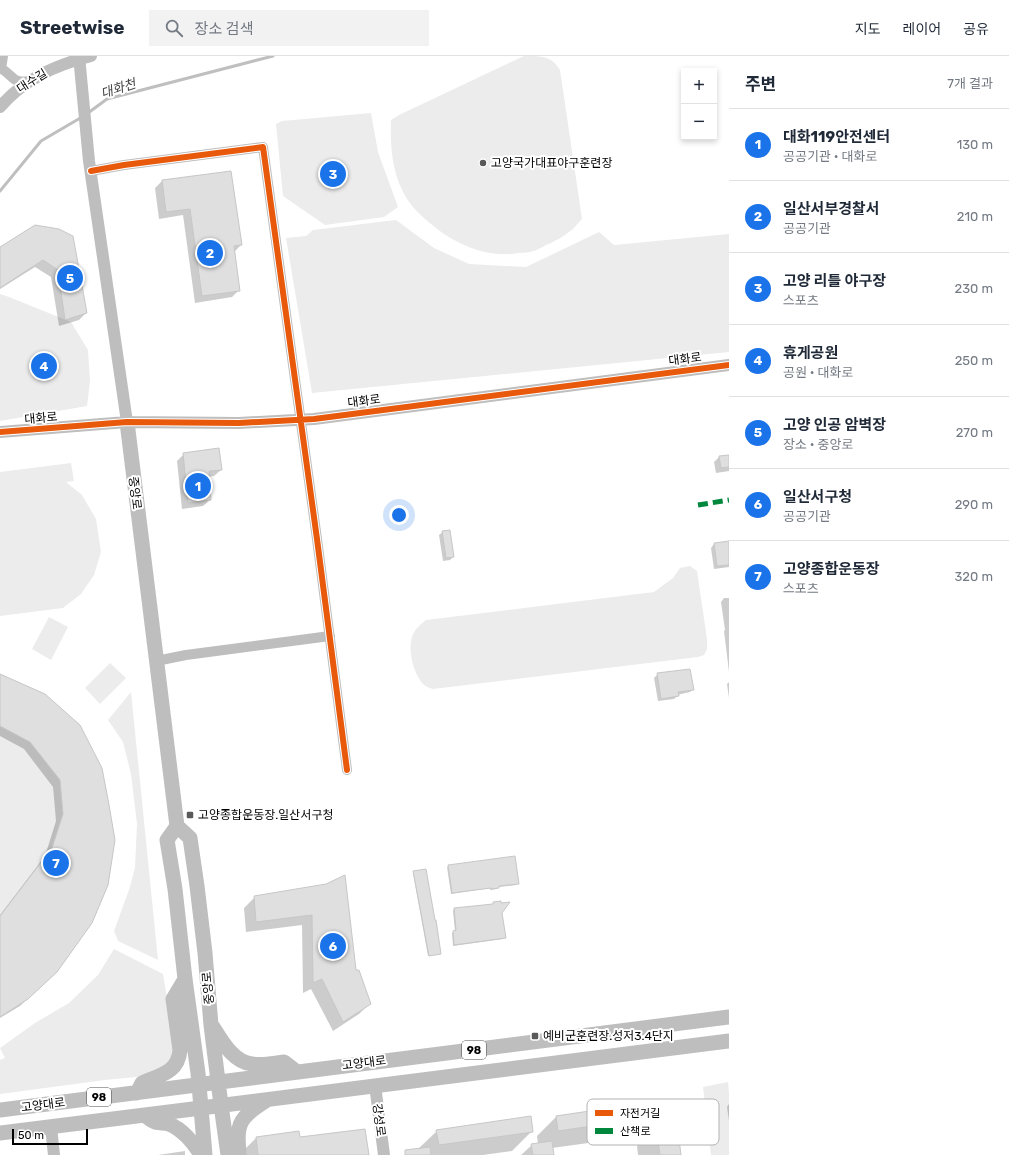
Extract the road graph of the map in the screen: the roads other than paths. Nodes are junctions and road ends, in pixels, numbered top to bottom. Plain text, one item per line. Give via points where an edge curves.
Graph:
1 (2, 56) edge
2 (83, 60) edge
3 (1, 69) edge
4 (11, 77) junction
5 (30, 81) junction
6 (9, 96) junction
7 (0, 107) edge
8 (90, 166) junction
9 (729, 365) edge
10 (300, 420) junction
11 (127, 422) junction
12 (0, 432) edge
13 (330, 636) junction
14 (156, 661) junction
15 (347, 770) dead end
16 (177, 826) junction
17 (185, 979) junction
18 (729, 1017) edge
19 (211, 1025) junction
20 (729, 1041) edge
21 (297, 1072) junction
22 (218, 1082) junction
23 (199, 1084) junction
24 (375, 1085) junction
25 (137, 1093) junction
26 (270, 1099) junction
27 (221, 1105) junction
28 (201, 1108) junction
29 (0, 1110) edge
30 (144, 1115) junction
31 (51, 1126) junction
32 (0, 1133) edge
33 (54, 1155) edge
34 (201, 1155) edge
35 (204, 1155) edge
36 (228, 1155) edge
37 (239, 1155) edge
38 (384, 1155) edge

1 - 3 street, 대수길
2 - 5 street, 대수길 via 58,66
2 - 8 street, 중앙로
3 - 4 street, 대수길
4 - 5 street via 17,82
4 - 6 street
5 - 6 street, 대수길
6 - 7 street, 대수길
8 - 10 street via 124,165 263,147
8 - 11 street, 중앙로
9 - 10 street, 대화로
10 - 11 street, 대화로 via 239,423
10 - 13 street
11 - 12 street, 대화로
11 - 14 main road, 중앙로
13 - 14 street
13 - 15 street
14 - 16 main road, 중앙로
16 - 17 main road, 중앙로 via 167,840
16 - 19 main road, 중앙로 via 190,838 205,953
17 - 23 main road, 중앙로
17 - 25 main road via 173,999 180,1050 176,1065 165,1074 142,1083
18 - 21 main road, 고양대로 / 98
19 - 21 main road via 233,1055 244,1063 260,1065 284,1062
19 - 22 main road, 중앙로
20 - 24 main road, 고양대로 / 98
21 - 22 main road, 고양대로 / 98
22 - 23 main road, 고양대로 / 98
22 - 27 main road, 중앙로
23 - 25 main road, 고양대로 / 98
23 - 28 main road, 중앙로
24 - 26 main road, 고양대로 / 98
24 - 38 street, 강성로
25 - 29 main road, 고양대로 / 98
26 - 27 main road, 고양대로 / 98
26 - 37 main road via 249,1112 240,1125
27 - 28 main road, 고양대로 / 98
27 - 36 main road, 중앙로
28 - 30 main road, 고양대로 / 98
28 - 35 main road, 중앙로
30 - 31 main road, 고양대로 / 98
30 - 34 main road via 153,1122 175,1127 197,1147
31 - 32 main road, 고양대로 / 98
31 - 33 street

